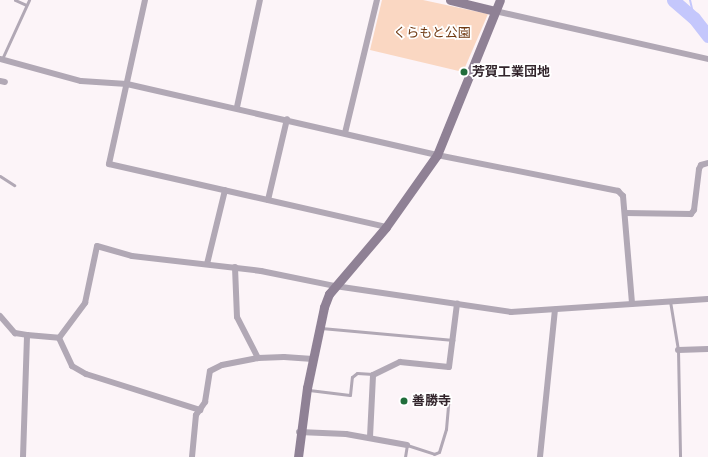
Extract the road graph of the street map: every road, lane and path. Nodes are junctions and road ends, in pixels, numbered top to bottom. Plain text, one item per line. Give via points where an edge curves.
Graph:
1 (15, 0) edge
2 (29, 0) edge
3 (145, 0) edge
4 (260, 0) edge
5 (377, 0) edge
6 (450, 0) edge
7 (500, 0) edge
8 (26, 5) junction
9 (496, 11) junction
10 (1, 59) edge
11 (708, 59) edge
12 (127, 84) junction
13 (237, 107) junction
14 (287, 119) junction
15 (345, 133) junction
16 (436, 155) junction
17 (708, 163) edge
18 (0, 176) edge
19 (14, 185) dead end
20 (224, 190) junction
21 (268, 200) junction
22 (625, 213) junction
23 (386, 227) junction
24 (206, 264) junction
25 (235, 267) junction
26 (335, 286) junction
27 (708, 299) edge
28 (670, 301) junction
29 (457, 304) junction
30 (632, 304) junction
31 (555, 310) junction
32 (0, 316) edge
33 (319, 328) junction
34 (27, 335) junction
35 (59, 338) junction
36 (453, 340) junction
37 (708, 348) edge
38 (678, 350) junction
39 (258, 358) junction
40 (313, 360) junction
41 (373, 374) junction
42 (307, 390) junction
43 (449, 394) dead end
44 (200, 410) junction
45 (299, 432) junction
46 (370, 438) junction
47 (407, 445) junction
48 (23, 457) edge
49 (192, 457) edge
50 (298, 457) edge
51 (405, 457) edge
52 (540, 457) edge
53 (680, 457) edge

1 - 8 lane
2 - 8 lane
3 - 12 street
4 - 13 street
5 - 15 street
6 - 9 street
7 - 9 street
8 - 10 lane
9 - 11 street
9 - 16 street
10 - 12 street via 81,81
12 - 13 street
12 - 20 street via 109,164
13 - 14 street
14 - 15 street
14 - 21 street
15 - 16 street
16 - 22 street via 618,191 623,196
16 - 23 street
17 - 22 street via 699,169 694,210 691,214
18 - 19 lane
20 - 21 street
20 - 24 street
21 - 23 street
22 - 30 street
23 - 26 street
24 - 25 street
24 - 35 street via 132,256 97,246 85,303
25 - 26 street
25 - 39 street via 237,317
26 - 29 street
26 - 33 street via 324,307
27 - 28 street
28 - 30 street
28 - 38 lane
29 - 31 street via 512,312
29 - 36 street
30 - 31 street
31 - 52 street
32 - 34 street via 15,333
33 - 36 lane
33 - 40 street
34 - 35 street
34 - 48 street
35 - 44 street via 72,366 86,374
36 - 41 street via 449,367 400,362
37 - 38 street
38 - 53 lane
39 - 40 street
39 - 44 street via 222,365 210,371 205,402
40 - 42 street
41 - 42 lane via 357,372 352,377 350,395
41 - 46 street
42 - 45 street
43 - 47 lane via 446,429 439,452 434,454
44 - 49 street via 196,415
45 - 46 street
45 - 50 street
46 - 47 street
47 - 51 lane

